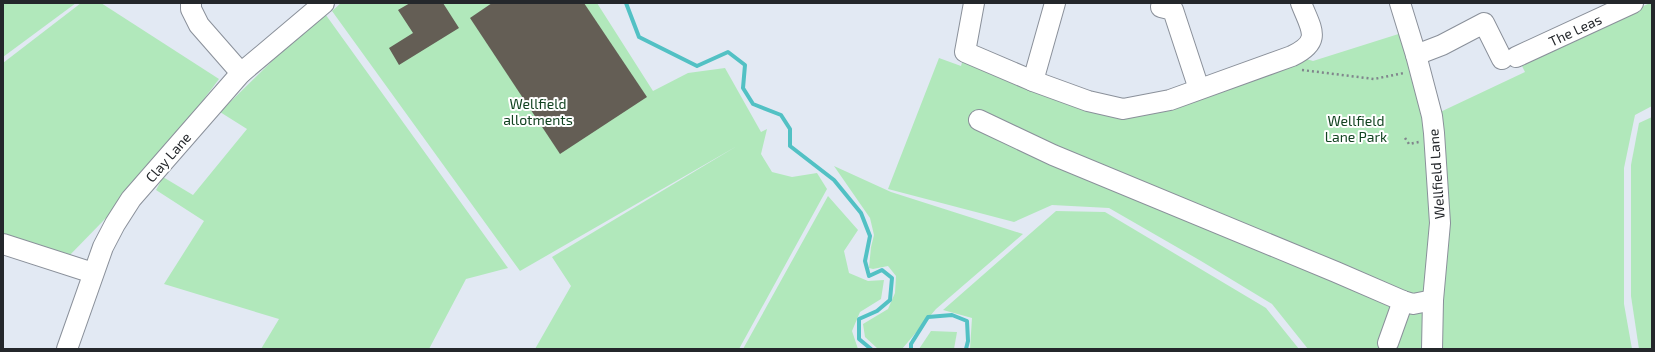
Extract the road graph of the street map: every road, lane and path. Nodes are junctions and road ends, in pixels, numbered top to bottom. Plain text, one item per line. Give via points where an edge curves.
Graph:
1 (192, 3) edge
2 (324, 3) edge
3 (974, 3) edge
4 (1055, 3) edge
5 (1301, 3) edge
6 (1400, 3) edge
7 (1633, 3) edge
8 (1161, 7) dead end
9 (1416, 54) junction
10 (1292, 56) junction
11 (241, 73) junction
12 (1407, 73) dead end
13 (1033, 81) junction
14 (1199, 90) junction
15 (979, 120) dead end
16 (1405, 138) dead end
17 (1424, 142) dead end
18 (3, 244) edge
19 (93, 273) junction
20 (1433, 300) junction
21 (1403, 301) junction
22 (1388, 342) dead end
23 (67, 349) edge
24 (1432, 349) edge

1 - 11 street via 191,9 199,25
2 - 11 street, Clay Lane
3 - 13 street via 965,52
4 - 13 street
5 - 10 street via 1312,32 1312,41 1305,50
6 - 9 street, Wellfield Lane
7 - 9 street, The Leas via 1509,58 1484,24 1442,45
8 - 14 street via 1173,10
9 - 20 street, Wellfield Lane via 1432,116 1440,223
10 - 12 path via 1295,69 1374,79
10 - 14 street
11 - 19 street, Clay Lane via 131,199 106,241
13 - 14 street via 1088,101 1123,109 1170,100
15 - 21 street via 1053,155
16 - 17 path via 1409,144
18 - 19 street
19 - 23 street, Clay Lane
20 - 21 street via 1413,304
20 - 24 street, Wellfield Lane
21 - 22 street

